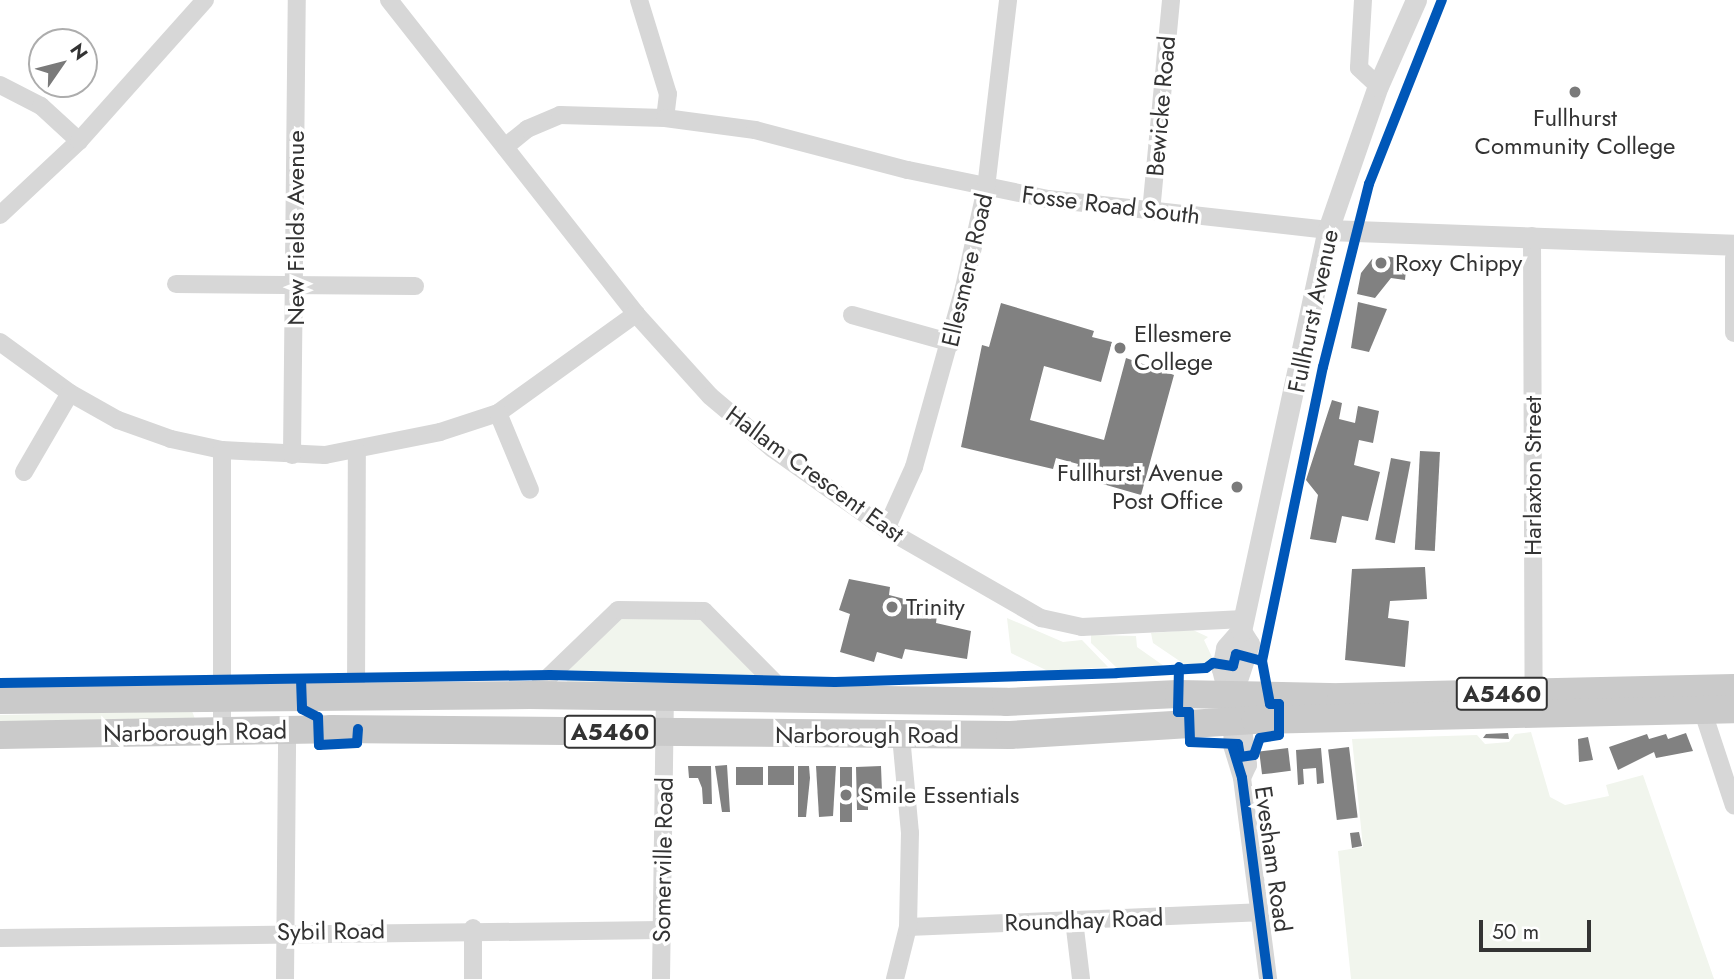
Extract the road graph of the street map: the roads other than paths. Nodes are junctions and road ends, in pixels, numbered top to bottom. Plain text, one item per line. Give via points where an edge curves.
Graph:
1 (205, 0) edge
2 (297, 0) edge
3 (389, 0) edge
4 (639, 0) edge
5 (1008, 0) edge
6 (1171, 0) edge
7 (1363, 0) edge
8 (1416, 0) edge
9 (0, 85) edge
10 (1378, 86) junction
11 (665, 118) junction
12 (79, 141) junction
13 (505, 148) junction
14 (986, 188) junction
15 (1151, 212) junction
16 (0, 215) edge
17 (1328, 230) junction
18 (1532, 236) junction
19 (1734, 245) edge
20 (1734, 258) edge
21 (176, 284) dead end
22 (296, 285) junction
23 (415, 286) dead end
24 (636, 314) junction
25 (852, 316) dead end
26 (1734, 333) edge
27 (0, 342) edge
28 (952, 343) junction
29 (70, 393) junction
30 (498, 413) junction
31 (222, 450) junction
32 (357, 453) junction
33 (292, 455) junction
34 (24, 472) dead end
35 (530, 490) dead end
36 (886, 529) junction
37 (1201, 622) junction
38 (1243, 625) junction
39 (1226, 648) junction
40 (1734, 688) edge
41 (530, 695) junction
42 (356, 697) junction
43 (221, 699) junction
44 (665, 699) junction
45 (1699, 699) junction
46 (792, 700) junction
47 (0, 701) edge
48 (1535, 704) junction
49 (1232, 708) junction
50 (1734, 709) edge
51 (287, 730) junction
52 (222, 732) junction
53 (664, 733) junction
54 (0, 735) edge
55 (901, 737) junction
56 (1734, 806) edge
57 (1259, 912) junction
58 (1074, 920) junction
59 (908, 927) junction
60 (473, 928) junction
61 (661, 930) junction
62 (285, 932) junction
63 (0, 939) edge
64 (285, 979) edge
65 (473, 979) edge
66 (661, 979) edge
67 (895, 979) edge
68 (1082, 979) edge
69 (1268, 979) edge

1 - 12 street
2 - 22 street, New Fields Avenue
3 - 13 street, Hallam Crescent East
4 - 11 street via 668,94
5 - 14 street, Ellesmere Road
6 - 15 street, Bewicke Road
7 - 10 street via 1359,68
8 - 10 street, Fullhurst Avenue
9 - 12 street via 41,106
10 - 17 street, Fullhurst Avenue
11 - 13 street, Fosse Road South via 559,115 527,129
11 - 14 street, Fosse Road South via 755,130
12 - 16 street
13 - 24 street, Hallam Crescent East
14 - 15 street, Fosse Road South
14 - 28 street, Ellesmere Road
15 - 17 street, Fosse Road South
17 - 18 street, Fosse Road South
17 - 38 street, Fullhurst Avenue
18 - 19 street, Fosse Road South
18 - 48 street, Harlaxton Street
20 - 26 street
21 - 22 street
22 - 23 street
22 - 33 street, New Fields Avenue
24 - 30 street
24 - 36 street, Hallam Crescent East via 710,396 773,449
25 - 28 street
27 - 29 street
28 - 36 street, Ellesmere Road via 904,497
29 - 31 street via 118,420
29 - 34 street
30 - 32 street
30 - 35 street
31 - 33 street
31 - 43 street
32 - 33 street
32 - 42 street
36 - 37 street, Hallam Crescent East via 1041,618 1082,627
37 - 38 street, Hallam Crescent East
37 - 39 street
38 - 39 street, Fullhurst Avenue
38 - 49 street, Fullhurst Avenue via 1249,644
39 - 49 street via 1222,668
40 - 45 main road, Narborough Road / A5460
41 - 42 main road, Narborough Road / A5460
41 - 44 main road, Narborough Road / A5460
41 - 46 street, Narborough Road via 618,610 704,611
42 - 43 main road, Narborough Road / A5460
43 - 47 main road, Narborough Road / A5460
43 - 52 street
44 - 46 main road, Narborough Road / A5460
44 - 53 street, Somerville Road
45 - 48 main road, Narborough Road / A5460
45 - 50 main road, Narborough Road / A5460
45 - 56 street
46 - 49 main road, Narborough Road / A5460
48 - 49 main road, Narborough Road / A5460
49 - 55 main road, Narborough Road / A5460
49 - 57 street, Evesham Road via 1234,761 1242,778
51 - 52 main road, Narborough Road / A5460
51 - 53 main road, Narborough Road / A5460
51 - 62 street
52 - 54 main road, Narborough Road / A5460
53 - 55 main road, Narborough Road / A5460
53 - 61 street, Somerville Road
55 - 59 street via 910,834
57 - 58 street, Roundhay Road
57 - 69 street, Evesham Road
58 - 59 street, Roundhay Road
58 - 68 street
59 - 67 street
60 - 61 street, Sybil Road
60 - 62 street, Sybil Road
60 - 65 street
61 - 66 street, Somerville Road
62 - 63 street, Sybil Road
62 - 64 street

